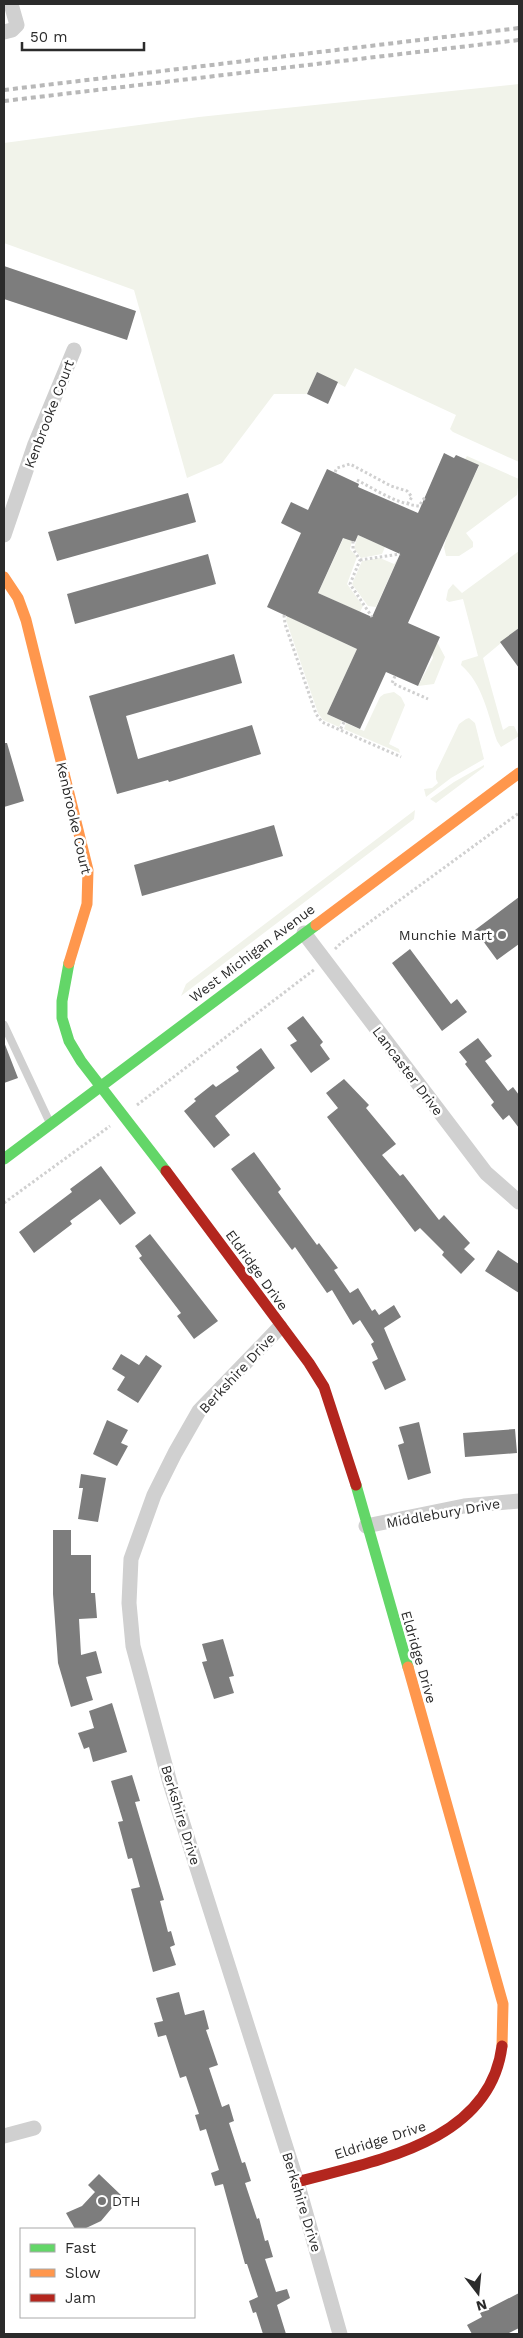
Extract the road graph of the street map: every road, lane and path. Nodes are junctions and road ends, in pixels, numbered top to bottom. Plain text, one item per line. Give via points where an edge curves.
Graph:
1 (11, 4) edge
2 (4, 32) edge
3 (74, 350) dead end
4 (335, 472) dead end
5 (357, 480) dead end
6 (425, 497) dead end
7 (408, 503) junction
8 (4, 535) edge
9 (353, 542) dead end
10 (400, 554) dead end
11 (360, 560) junction
12 (4, 577) edge
13 (284, 615) dead end
14 (372, 617) dead end
15 (396, 676) dead end
16 (428, 699) dead end
17 (344, 722) dead end
18 (340, 730) junction
19 (401, 757) dead end
20 (519, 773) edge
21 (519, 812) edge
22 (304, 933) junction
23 (325, 961) junction
24 (4, 1025) edge
25 (101, 1084) junction
26 (124, 1115) junction
27 (50, 1123) junction
28 (5, 1153) edge
29 (519, 1202) edge
30 (4, 1204) edge
31 (280, 1327) junction
32 (519, 1501) edge
33 (366, 1526) junction
34 (34, 2128) dead end
35 (4, 2136) edge
36 (297, 2182) junction
37 (340, 2334) edge

1 - 2 street via 17,25
3 - 8 street, Kenbrooke Court
4 - 7 path via 337,468 350,464 407,491 412,497
5 - 7 path
6 - 7 path via 419,506
9 - 11 path via 352,549
10 - 11 path
11 - 14 path via 350,584
12 - 25 street, Kenbrooke Court via 18,598 26,620 88,870 87,905 65,979 64,1021 76,1054
13 - 18 path via 316,714 322,722
15 - 16 path via 392,683
17 - 18 path
18 - 19 path
20 - 22 street, West Michigan Avenue
21 - 23 path via 340,943
22 - 23 street, Lancaster Drive
22 - 25 street, West Michigan Avenue
23 - 26 path
23 - 29 street, Lancaster Drive via 486,1173
24 - 27 lane
25 - 26 street, Eldridge Drive
25 - 27 street, West Michigan Avenue
26 - 30 path
26 - 31 street, Eldridge Drive
27 - 28 street, West Michigan Avenue
31 - 33 street, Eldridge Drive via 324,1387 350,1463
31 - 36 street, Berkshire Drive via 200,1411 176,1454 154,1495 131,1559 129,1603 133,1646 170,1783
32 - 33 street, Middlebury Drive via 464,1506
33 - 36 street, Eldridge Drive via 503,2004 501,2055 494,2078 481,2098 450,2130 403,2151
34 - 35 street
36 - 37 street, Berkshire Drive

